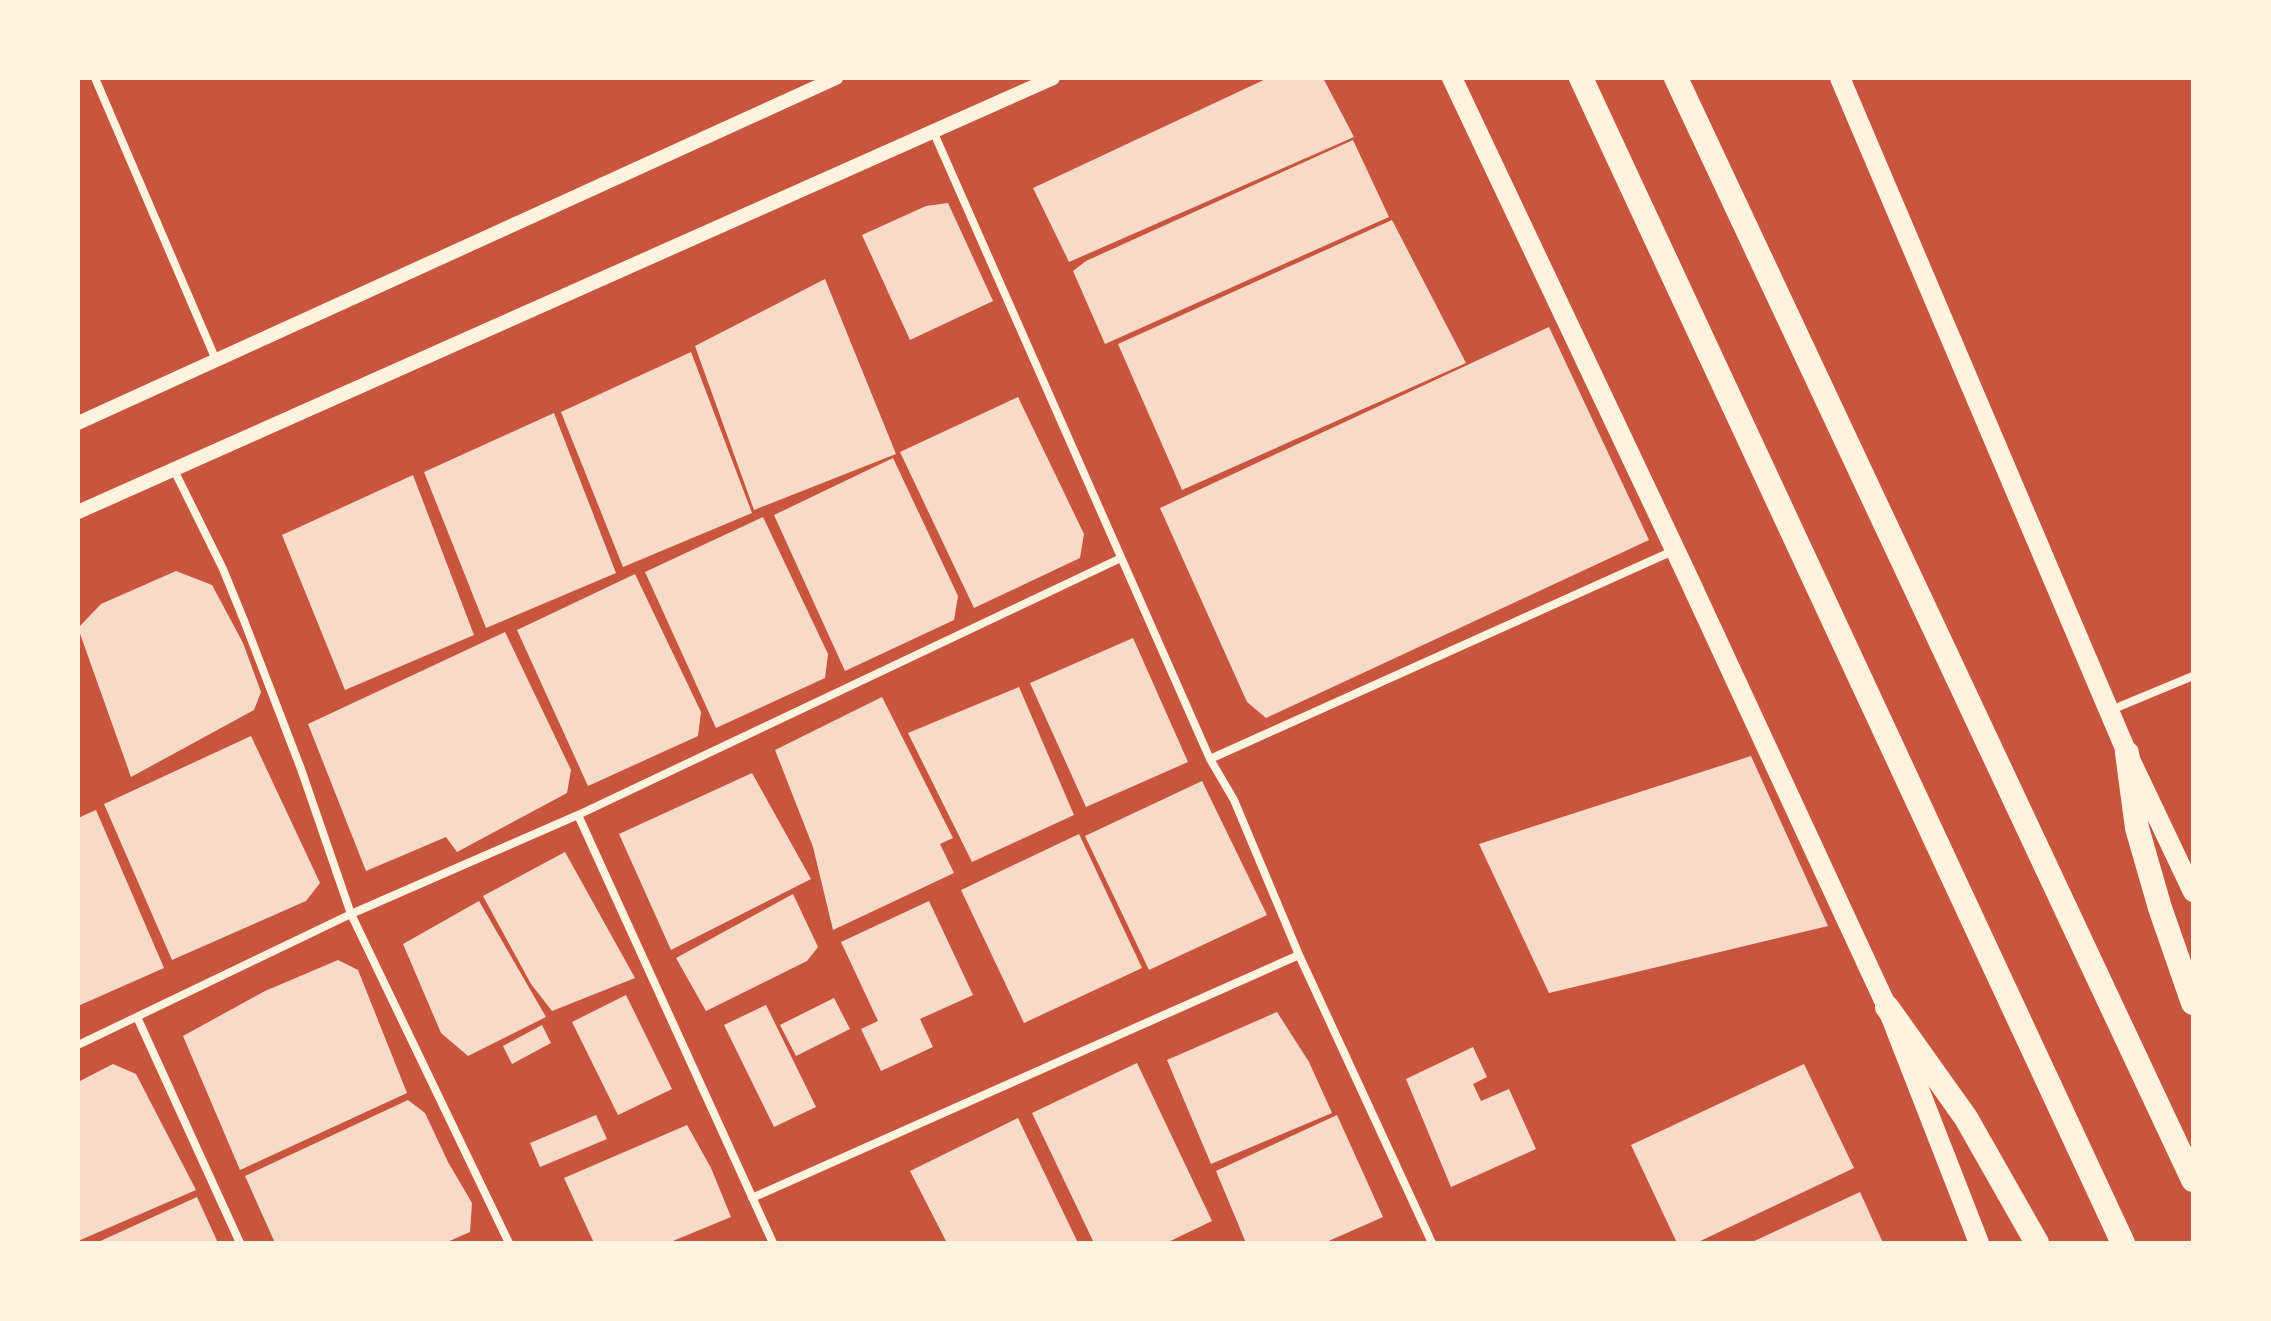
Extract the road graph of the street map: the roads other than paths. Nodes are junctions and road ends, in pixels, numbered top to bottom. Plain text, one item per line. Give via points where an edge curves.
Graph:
1 (95, 78) edge
2 (836, 78) edge
3 (1053, 78) edge
4 (1581, 78) edge
5 (1676, 78) edge
6 (1840, 78) edge
7 (1451, 80) edge
8 (933, 131) junction
9 (216, 360) junction
10 (78, 423) edge
11 (173, 468) junction
12 (78, 512) edge
13 (1675, 550) junction
14 (1121, 558) junction
15 (2193, 676) edge
16 (2111, 710) junction
17 (2127, 753) junction
18 (1210, 759) junction
19 (578, 815) junction
20 (2193, 892) edge
21 (351, 914) junction
22 (1299, 955) junction
23 (2193, 1003) edge
24 (1887, 1007) junction
25 (137, 1017) junction
26 (78, 1045) edge
27 (2193, 1180) edge
28 (752, 1198) junction
29 (240, 1243) edge
30 (509, 1243) edge
31 (773, 1243) edge
32 (1432, 1243) edge
33 (1979, 1243) edge
34 (2037, 1243) edge
35 (2123, 1243) edge

1 - 9 street
2 - 9 street
3 - 8 street
4 - 35 highway
5 - 27 highway
6 - 16 main road
7 - 13 main road
8 - 11 street
8 - 14 street
9 - 10 street
11 - 12 street
11 - 21 street via 245,623
13 - 18 street
13 - 24 main road
14 - 18 street
14 - 19 street
15 - 16 street
16 - 17 main road
17 - 20 main road
17 - 23 highway via 2137,828
18 - 22 street via 1234,800
19 - 21 street
19 - 28 street
21 - 25 street
21 - 30 street
22 - 28 street
22 - 32 street
24 - 33 main road
24 - 34 highway via 1966,1118
25 - 26 street
25 - 29 street
28 - 31 street

